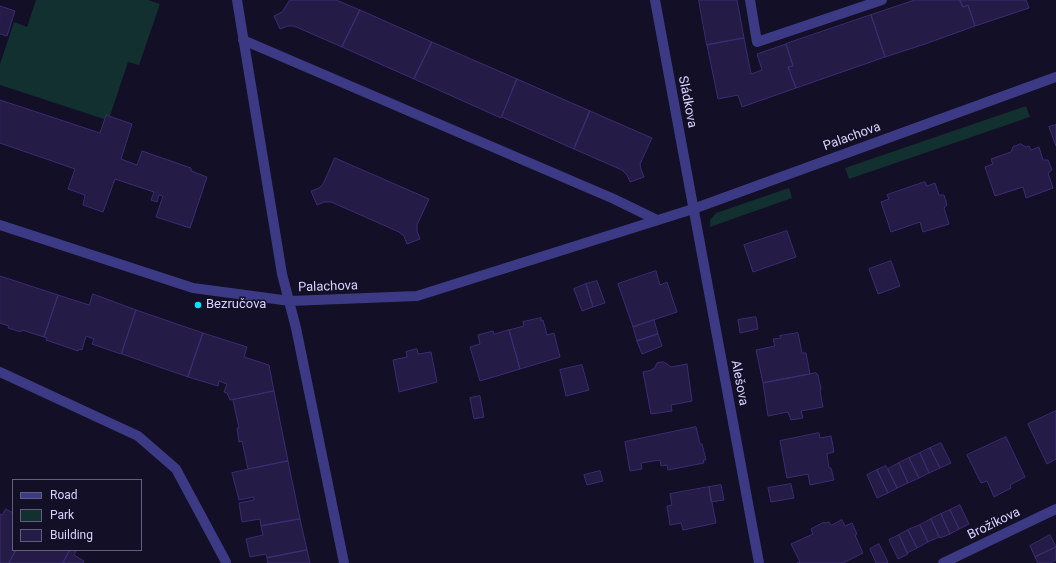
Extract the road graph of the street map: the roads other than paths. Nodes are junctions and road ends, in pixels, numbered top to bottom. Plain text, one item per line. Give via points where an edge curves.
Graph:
1 (237, 0) edge
2 (655, 0) edge
3 (750, 0) edge
4 (882, 0) edge
5 (243, 40) junction
6 (1056, 77) edge
7 (693, 208) junction
8 (657, 220) junction
9 (0, 225) edge
10 (290, 301) junction
11 (0, 372) edge
12 (1056, 509) edge
13 (226, 562) dead end
14 (344, 563) edge
15 (759, 563) edge
16 (943, 563) edge

1 - 5 street
2 - 7 street, Sládkova
3 - 4 street via 757,42
5 - 8 street
5 - 10 street via 282,274
6 - 7 street, Palachova
7 - 8 street, Palachova
7 - 15 street, Alešova
8 - 10 street, Palachova via 417,296
9 - 10 street, Palachova via 193,288
10 - 14 street
11 - 13 street via 138,436 176,469
12 - 16 street, Brožíkova

